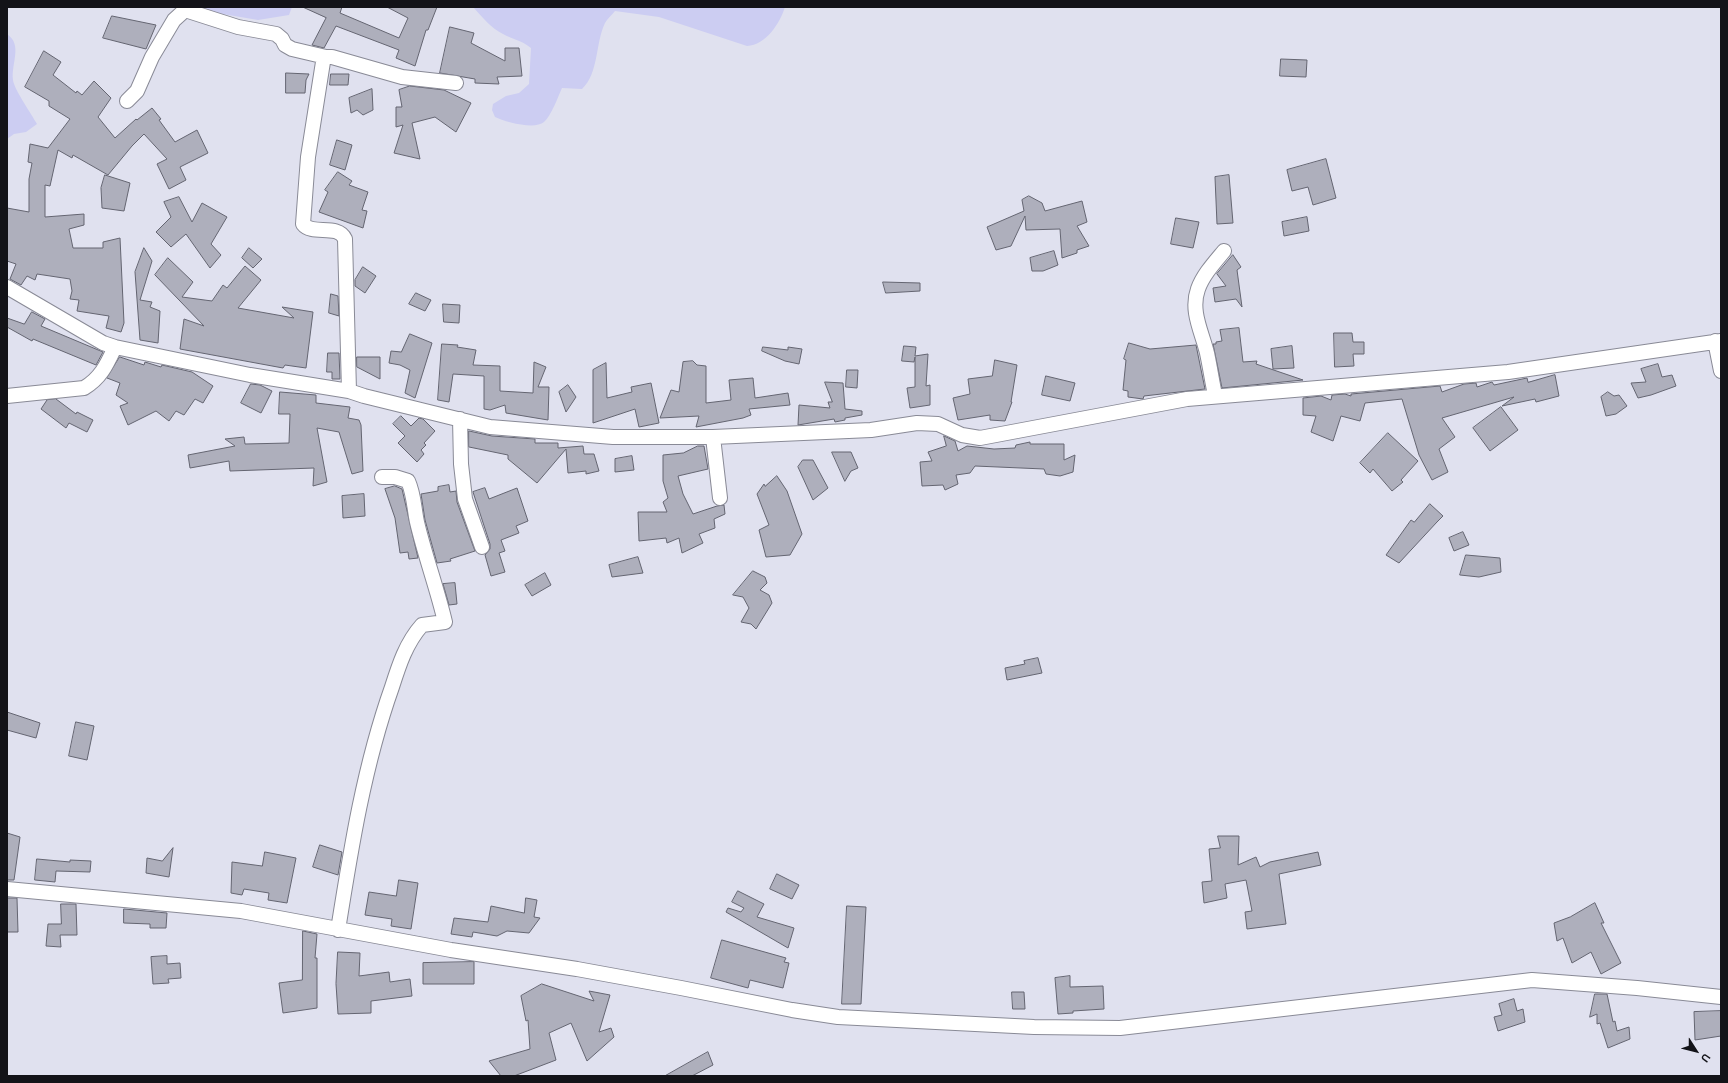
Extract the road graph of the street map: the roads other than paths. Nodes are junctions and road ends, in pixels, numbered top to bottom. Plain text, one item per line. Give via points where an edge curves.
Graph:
1 (326, 57) junction
2 (456, 83) dead end
3 (126, 101) dead end
4 (1224, 251) dead end
5 (7, 287) edge
6 (1718, 341) edge
7 (115, 347) junction
8 (1721, 371) edge
9 (349, 391) junction
10 (1215, 395) junction
11 (7, 396) edge
12 (460, 420) junction
13 (713, 438) junction
14 (382, 477) dead end
15 (720, 498) dead end
16 (482, 547) dead end
17 (7, 889) edge
18 (338, 930) junction
19 (1721, 997) edge

1 - 2 street via 402,77
1 - 3 street via 292,49 276,34 238,27 186,10 174,20 152,57 138,91
1 - 9 street via 323,62 308,157 303,224 307,228 338,232 345,239
4 - 10 street via 1208,270 1198,289 1195,306
5 - 7 street via 103,343
6 - 8 street
6 - 10 street via 1508,372
7 - 9 street via 250,375
7 - 11 street via 104,371 95,382 84,388
9 - 12 street
10 - 13 street via 980,438 962,435 938,424 917,423 871,430
12 - 13 street via 490,427 613,438
12 - 16 street via 465,499
13 - 15 street
14 - 18 street via 408,480 413,490 418,524 439,595 444,622 422,625 413,635 383,712 368,764
17 - 18 street via 241,911
18 - 19 street via 838,1017 968,1025 1120,1028 1532,980

